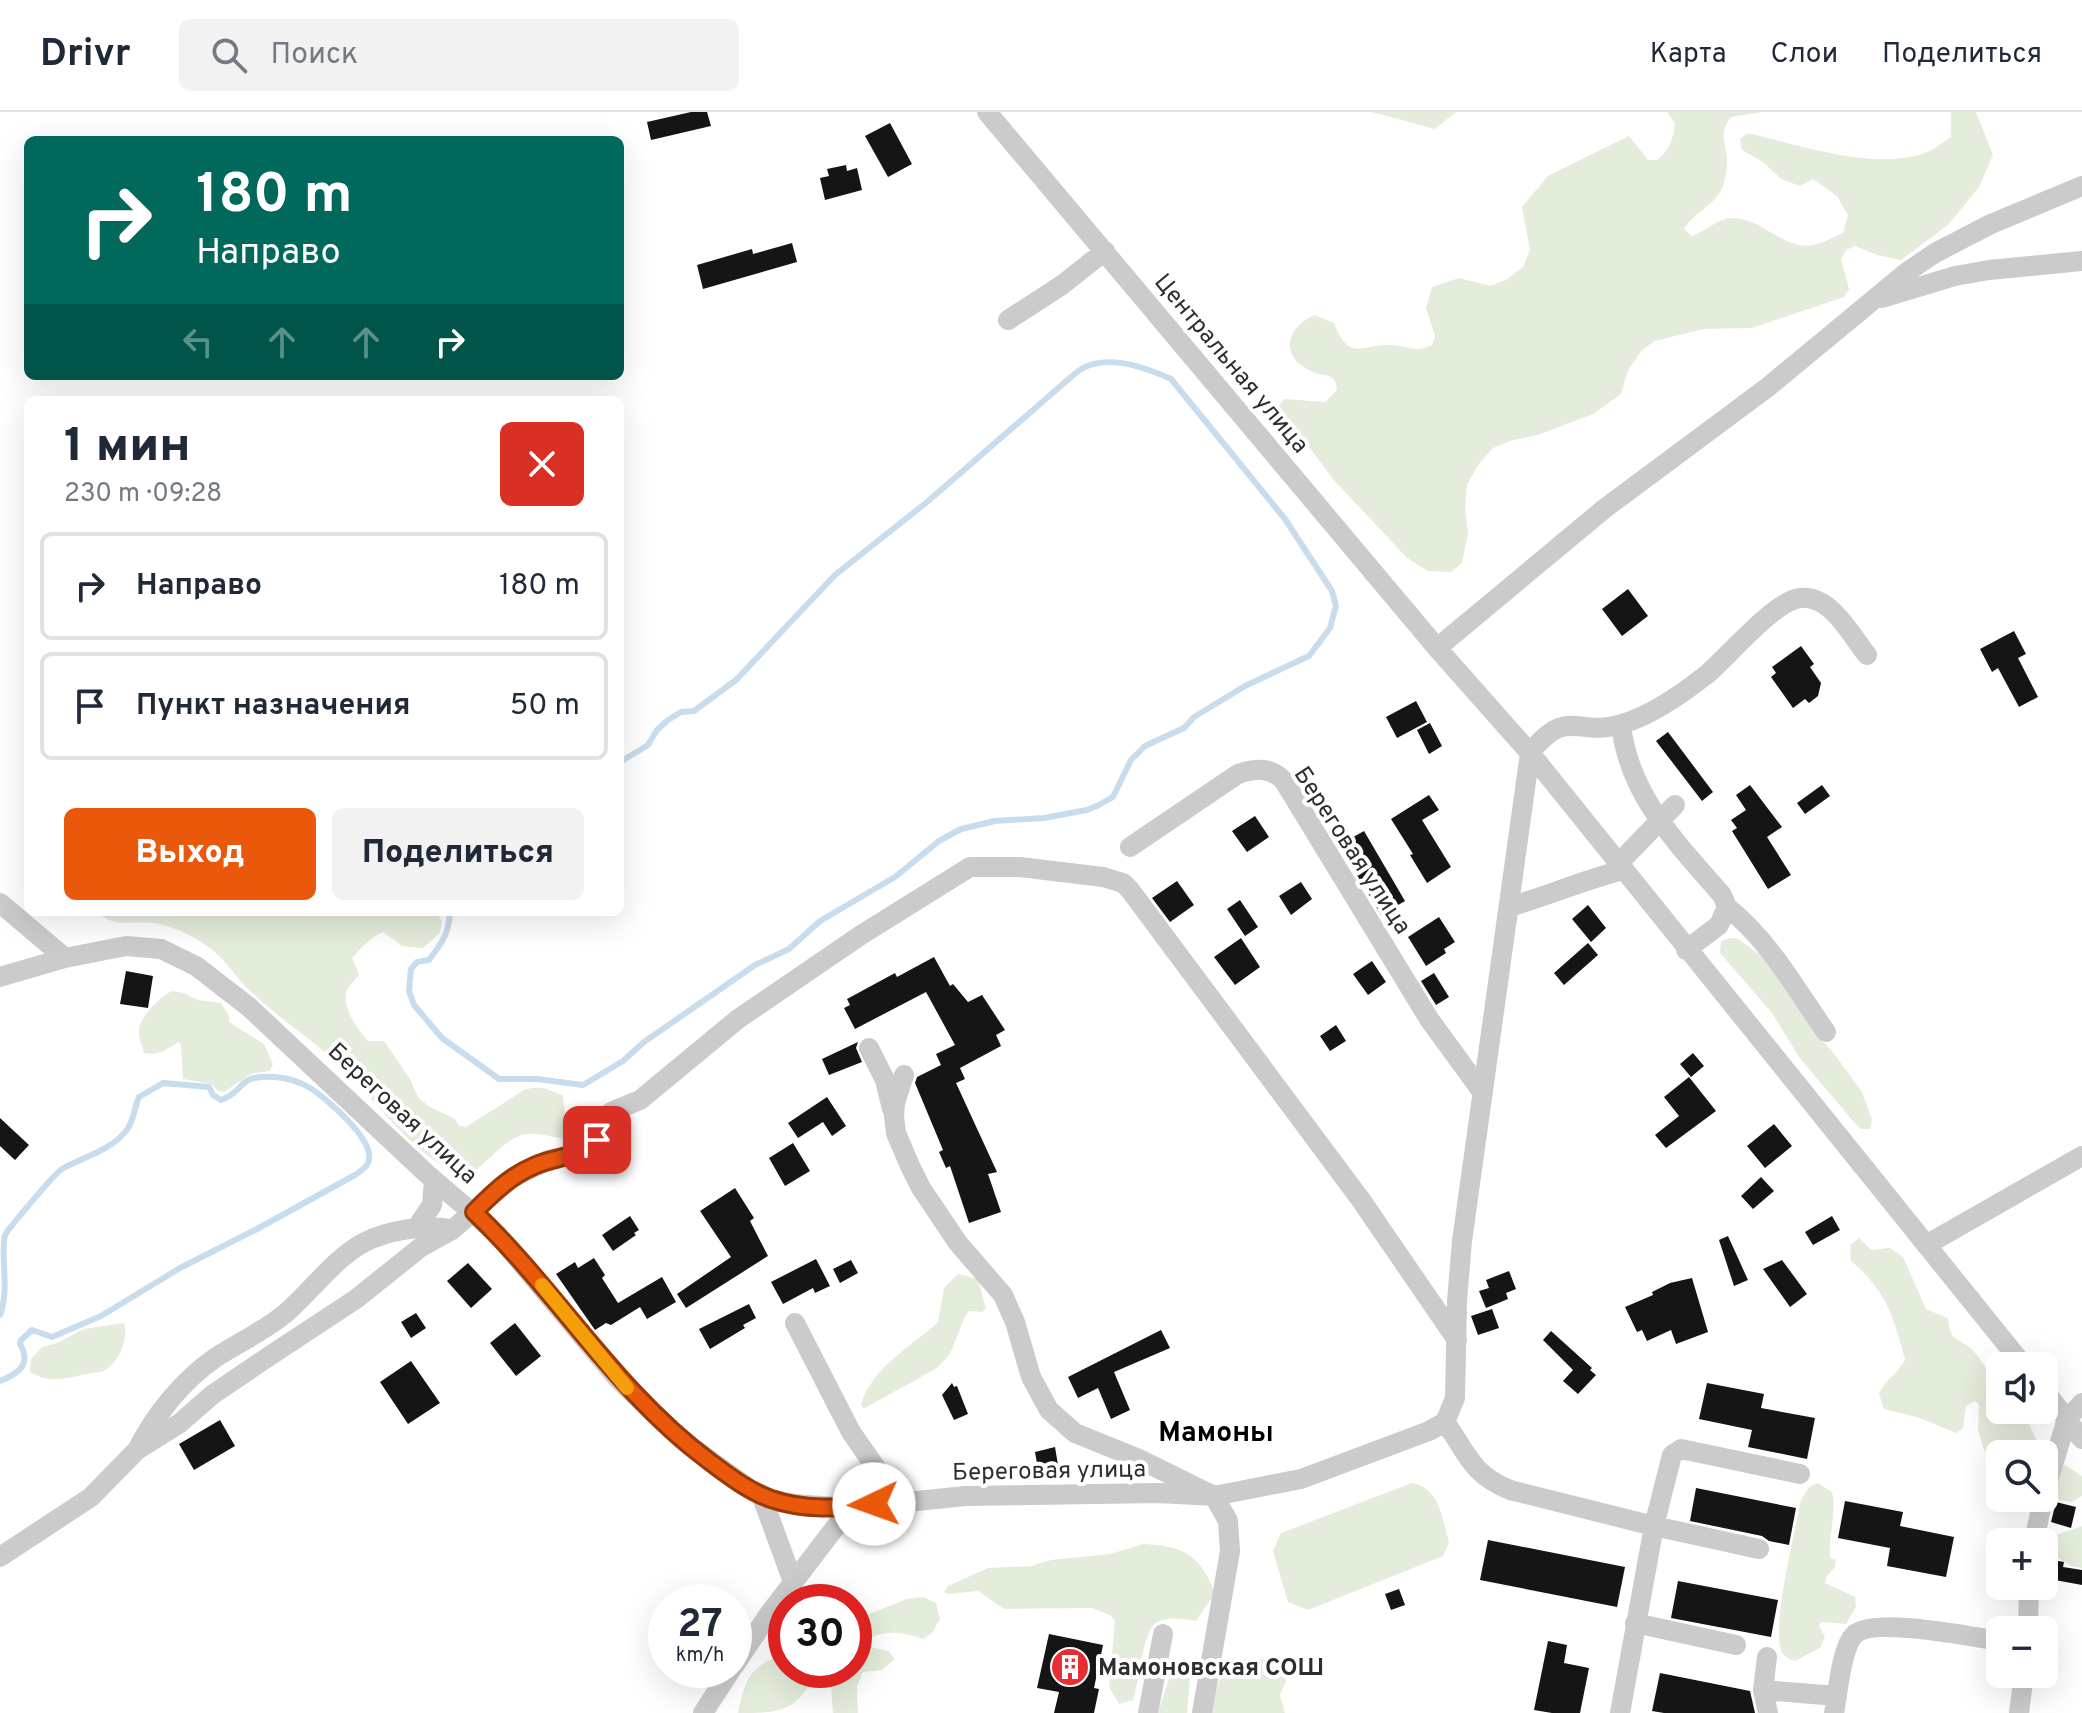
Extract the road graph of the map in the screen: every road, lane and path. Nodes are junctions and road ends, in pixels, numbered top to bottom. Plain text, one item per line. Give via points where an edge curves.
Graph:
1 (987, 112) edge
2 (2082, 186) edge
3 (1105, 251) junction
4 (2082, 261) edge
5 (1871, 302) junction
6 (1008, 320) dead end
7 (1437, 648) junction
8 (1867, 655) dead end
9 (1621, 725) junction
10 (1530, 753) junction
11 (1675, 805) dead end
12 (1660, 822) junction
13 (1130, 847) dead end
14 (1620, 867) junction
15 (0, 903) edge
16 (1509, 907) junction
17 (1727, 907) junction
18 (1686, 950) junction
19 (65, 958) junction
20 (0, 977) edge
21 (1826, 1032) dead end
22 (869, 1048) dead end
23 (904, 1075) dead end
24 (1483, 1093) junction
25 (894, 1117) junction
26 (2082, 1156) edge
27 (434, 1180) junction
28 (474, 1212) junction
29 (417, 1227) junction
30 (452, 1230) junction
31 (1926, 1245) junction
32 (795, 1323) dead end
33 (1457, 1340) junction
34 (2013, 1352) edge
35 (2082, 1403) edge
36 (2058, 1408) edge
37 (2067, 1419) junction
38 (1445, 1422) junction
39 (2082, 1439) edge
40 (2058, 1449) edge
41 (137, 1450) junction
42 (1800, 1474) dead end
43 (761, 1494) junction
44 (1214, 1496) junction
45 (899, 1501) junction
46 (850, 1508) junction
47 (1654, 1526) junction
48 (1759, 1549) dead end
49 (0, 1557) edge
50 (793, 1582) junction
51 (1635, 1623) junction
52 (1163, 1634) dead end
53 (1986, 1639) edge
54 (752, 1641) edge
55 (1736, 1645) dead end
56 (1767, 1657) dead end
57 (720, 1688) edge
58 (2022, 1688) edge
59 (1763, 1690) junction
60 (1836, 1705) edge
61 (703, 1713) edge
62 (1148, 1713) edge
63 (1202, 1713) edge
64 (1620, 1713) edge
65 (1768, 1713) edge
66 (2019, 1713) edge

1 - 3 street, Центральная улица
2 - 5 street via 1935,253
3 - 6 street
3 - 7 street, Центральная улица
4 - 5 street via 1955,276
5 - 7 street via 1768,387 1604,509
7 - 10 street, Центральная улица
8 - 9 street via 1826,605 1797,598 1772,613 1705,676
9 - 10 street via 1558,726
9 - 12 street via 1636,784
10 - 14 street, Центральная улица
10 - 16 street
11 - 12 street
12 - 14 street
12 - 17 street
13 - 24 street, Береговая улица via 1238,774 1259,769 1277,774 1429,1019
14 - 16 street
14 - 18 street, Центральная улица
15 - 19 street
16 - 24 street
17 - 18 street via 1719,925
17 - 21 street via 1767,945
18 - 31 street, Центральная улица
19 - 20 street
19 - 27 street, Береговая улица via 144,946 196,966 295,1048
22 - 25 street via 885,1080
23 - 25 street
24 - 33 street via 1462,1241
25 - 44 street via 921,1188 1010,1308 1031,1377 1049,1410 1075,1433
26 - 31 street
27 - 28 street, Береговая улица
27 - 29 street via 432,1205
28 - 30 street
28 - 33 street via 531,1167 590,1147 611,1112 640,1100 738,1019 959,872 1000,866 1103,877 1130,890 1361,1200
28 - 43 street, Береговая улица via 650,1411 692,1449
29 - 30 street
29 - 41 street via 367,1240 351,1250 277,1320 212,1360 155,1417
30 - 41 street
31 - 34 street, Центральная улица
32 - 45 street via 851,1432
33 - 38 street via 1455,1398
35 - 37 street
36 - 37 street
37 - 39 street
37 - 40 street
38 - 44 street, Береговая улица via 1301,1479
38 - 47 street via 1472,1465 1492,1482
41 - 49 street via 91,1497
42 - 47 street via 1676,1450
43 - 46 street, Береговая улица via 794,1504
43 - 50 street
44 - 45 street, Береговая улица via 1077,1494
44 - 63 street via 1228,1521 1230,1551
45 - 46 street, Береговая улица
46 - 50 street
47 - 48 street
47 - 51 street
50 - 54 street
51 - 55 street
51 - 64 street
52 - 62 street
53 - 60 street via 1892,1626 1856,1633 1846,1652
56 - 59 street
57 - 61 street
58 - 66 street
59 - 60 street
59 - 65 street

